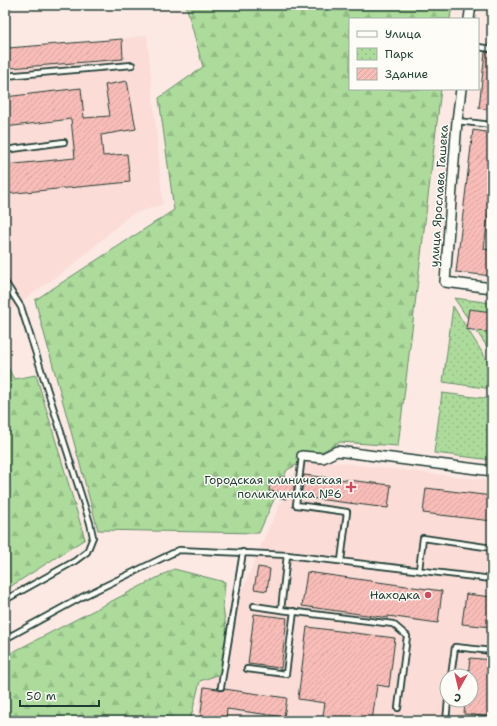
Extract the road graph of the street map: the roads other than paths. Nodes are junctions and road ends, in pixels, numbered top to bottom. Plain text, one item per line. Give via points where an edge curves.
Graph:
1 (471, 5) edge
2 (469, 18) edge
3 (479, 47) edge
4 (492, 49) edge
5 (132, 65) dead end
6 (5, 76) edge
7 (461, 90) edge
8 (457, 121) junction
9 (492, 124) edge
10 (64, 142) dead end
11 (5, 150) edge
12 (5, 282) edge
13 (492, 288) edge
14 (302, 456) joint
15 (492, 471) edge
16 (492, 548) edge
17 (243, 552) junction
18 (288, 555) junction
19 (341, 561) junction
20 (419, 570) junction
21 (492, 579) edge
22 (5, 600) edge
23 (254, 606) dead end
24 (281, 610) junction
25 (294, 611) junction
26 (5, 639) edge
27 (492, 651) edge
28 (452, 668) edge
29 (247, 669) dead end
30 (221, 687) dead end
31 (398, 708) dead end
32 (447, 708) edge
33 (446, 721) edge

1 - 2 street
3 - 4 lane
5 - 6 lane
7 - 8 street, улица Ярослава Гашека
8 - 9 lane
8 - 13 street, улица Ярослава Гашека via 444,282
10 - 11 lane
12 - 22 lane via 21,307 93,537 87,552 75,561
14 - 15 street via 323,458 337,451
14 - 19 lane via 296,505 347,512
16 - 20 lane via 423,538
17 - 18 lane
17 - 26 lane via 179,550 84,596
17 - 30 lane
18 - 19 lane
18 - 24 lane
19 - 20 lane
20 - 21 lane
23 - 24 lane
24 - 25 lane
25 - 29 lane via 286,674
25 - 31 lane via 393,624 407,636
27 - 28 lane via 455,647
32 - 33 lane

